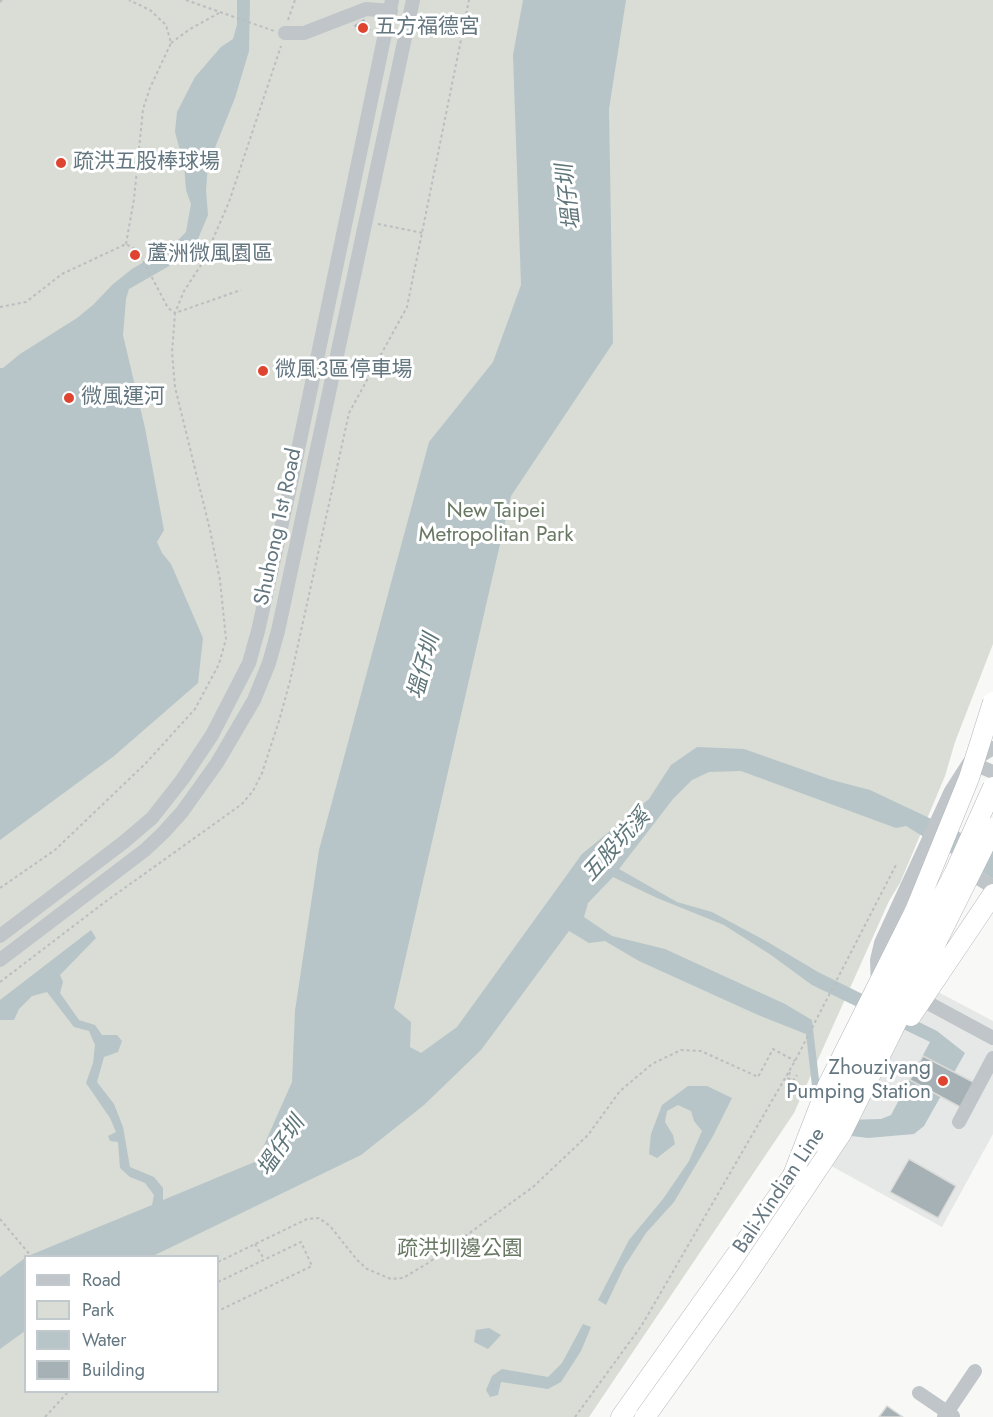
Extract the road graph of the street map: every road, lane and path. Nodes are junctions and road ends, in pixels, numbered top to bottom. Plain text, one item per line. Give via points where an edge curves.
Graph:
1 (129, 0) edge
2 (186, 0) edge
3 (295, 0) edge
4 (413, 0) edge
5 (391, 6) edge
6 (220, 12) junction
7 (285, 33) junction
8 (171, 43) junction
9 (377, 223) dead end
10 (423, 233) dead end
11 (126, 244) junction
12 (241, 290) dead end
13 (0, 307) edge
14 (175, 313) junction
15 (993, 702) edge
16 (993, 748) edge
17 (972, 763) junction
18 (993, 772) edge
19 (993, 787) edge
20 (993, 828) edge
21 (897, 863) dead end
22 (993, 887) edge
23 (0, 888) edge
24 (993, 894) edge
25 (887, 927) junction
26 (0, 936) edge
27 (927, 946) junction
28 (0, 960) edge
29 (877, 977) junction
30 (907, 992) junction
31 (884, 1037) junction
32 (993, 1038) edge
33 (993, 1058) edge
34 (795, 1061) junction
35 (790, 1071) junction
36 (797, 1075) dead end
37 (959, 1122) dead end
38 (841, 1134) junction
39 (793, 1175) junction
40 (0, 1219) edge
41 (255, 1244) junction
42 (30, 1255) edge
43 (264, 1259) junction
44 (219, 1262) edge
45 (219, 1282) edge
46 (219, 1311) edge
47 (975, 1371) dead end
48 (67, 1393) edge
49 (918, 1393) dead end
50 (949, 1415) edge
51 (45, 1417) edge
52 (575, 1417) edge
53 (621, 1417) edge
54 (645, 1417) edge
55 (655, 1417) edge

1 - 8 path via 150,10 166,25
2 - 6 path
3 - 7 path
4 - 28 street, Shuhong 1st Road via 278,631 254,700 217,763 163,833
5 - 7 street via 366,9 304,33
5 - 26 street, Shuhong 1st Road via 249,663 212,735 152,818
6 - 7 path
6 - 8 path
7 - 14 path via 229,202
8 - 11 path via 143,109
9 - 10 path
11 - 13 path via 62,274 26,303
11 - 14 path via 138,251 168,308
12 - 14 path
14 - 23 path via 175,387 220,580 226,639 219,664 195,709 146,763 55,850
15 - 39 highway, bridge via 969,778 915,911 828,1087
16 - 17 street
17 - 18 street
17 - 25 street via 951,791
19 - 39 highway, Bali-Xindian Line, bridge via 843,1097
20 - 38 highway, Bali-Xindian Line, bridge
21 - 34 path
22 - 27 street via 966,870
24 - 38 highway, bridge via 913,1013
25 - 27 street
25 - 29 street via 877,960
27 - 30 street
29 - 30 street
29 - 31 street
30 - 31 street
30 - 32 street
31 - 55 street via 811,1172
33 - 37 street
34 - 35 path
34 - 41 path via 773,1049 758,1077 701,1052 681,1050 652,1064 620,1091 588,1135 533,1187 403,1278 391,1279 367,1269 319,1218 307,1219
35 - 36 path via 788,1078 793,1081
35 - 52 path via 642,1326
38 - 54 highway, Bali-Xindian Line, bridge
39 - 53 highway, Bali-Xindian Line
40 - 42 path
41 - 43 path
41 - 44 path
43 - 45 path
43 - 46 path via 301,1242 312,1266
47 - 50 street
48 - 51 path
49 - 50 street

